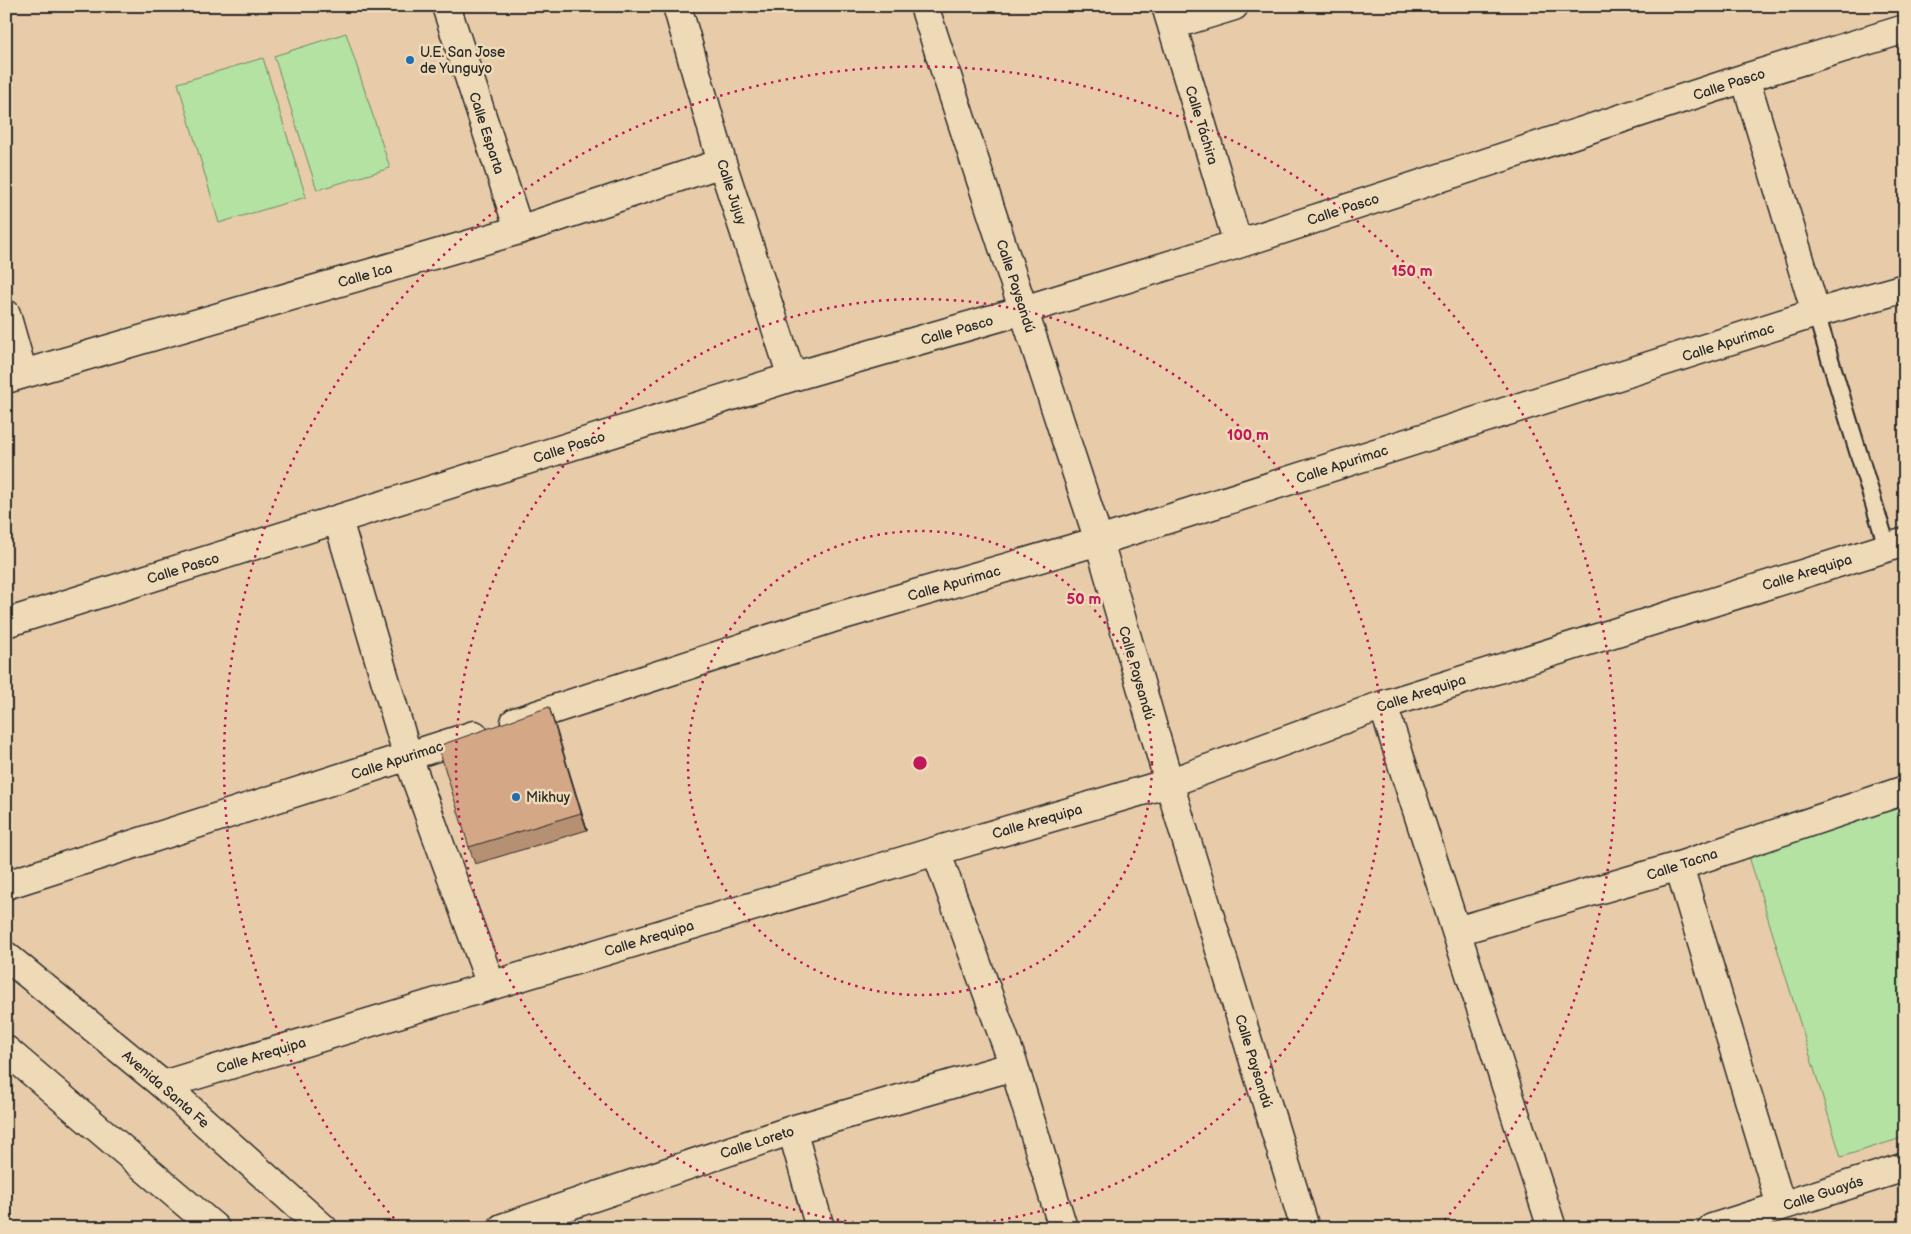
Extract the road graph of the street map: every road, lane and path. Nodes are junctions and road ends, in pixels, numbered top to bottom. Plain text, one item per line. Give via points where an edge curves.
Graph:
1 (446, 6) edge
2 (677, 6) edge
3 (924, 6) edge
4 (1234, 6) edge
5 (1169, 16) edge
6 (1905, 29) edge
7 (1746, 78) junction
8 (722, 163) junction
9 (519, 230) junction
10 (1238, 244) junction
11 (1905, 288) edge
12 (1024, 310) junction
13 (1816, 313) junction
14 (6, 314) edge
15 (14, 376) edge
16 (792, 377) junction
17 (338, 520) junction
18 (1100, 541) junction
19 (1896, 545) edge
20 (6, 623) edge
21 (1383, 705) junction
22 (408, 757) junction
23 (1168, 783) junction
24 (1905, 790) edge
25 (936, 851) junction
26 (1679, 866) junction
27 (6, 885) edge
28 (1457, 931) junction
29 (6, 956) edge
30 (490, 985) junction
31 (6, 1050) edge
32 (1014, 1066) junction
33 (163, 1085) junction
34 (792, 1130) junction
35 (1905, 1167) edge
36 (1781, 1206) junction
37 (214, 1228) edge
38 (323, 1228) edge
39 (502, 1228) edge
40 (820, 1228) edge
41 (1063, 1228) edge
42 (1305, 1228) edge
43 (1552, 1228) edge
44 (1712, 1228) edge

1 - 9 street, Calle Esparta
2 - 8 street, Calle Jujuy
3 - 12 street, Calle Paysandú
4 - 5 street
5 - 10 street, Calle Táchira
6 - 7 street, Calle Pasco
7 - 10 street, Calle Pasco
7 - 13 street
8 - 9 street, Calle Ica
8 - 16 street, Calle Jujuy
9 - 15 street, Calle Ica
10 - 12 street, Calle Pasco
11 - 13 street, Calle Apurimac
12 - 16 street, Calle Pasco
12 - 18 street, Calle Paysandú
13 - 18 street, Calle Apurimac
13 - 19 lane
14 - 15 street
16 - 17 street, Calle Pasco
17 - 20 street, Calle Pasco
17 - 22 street
18 - 22 street, Calle Apurimac via 836,617
18 - 23 street, Calle Paysandú
19 - 21 street, Calle Arequipa
21 - 23 street, Calle Arequipa
21 - 28 street
22 - 27 street, Calle Apurimac
22 - 30 street
23 - 25 street, Calle Arequipa
23 - 42 street, Calle Paysandú
24 - 26 street, Calle Tacna
25 - 30 street, Calle Arequipa
25 - 32 street
26 - 28 street, Calle Tacna
26 - 36 street
28 - 43 street
29 - 33 street, Avenida Santa Fe
30 - 33 street, Calle Arequipa
31 - 37 street
32 - 34 street, Calle Loreto
32 - 41 street
33 - 38 street, Avenida Santa Fe
34 - 39 street, Calle Loreto
34 - 40 street
35 - 36 street, Calle Guayás
36 - 44 street, Calle Guayás

